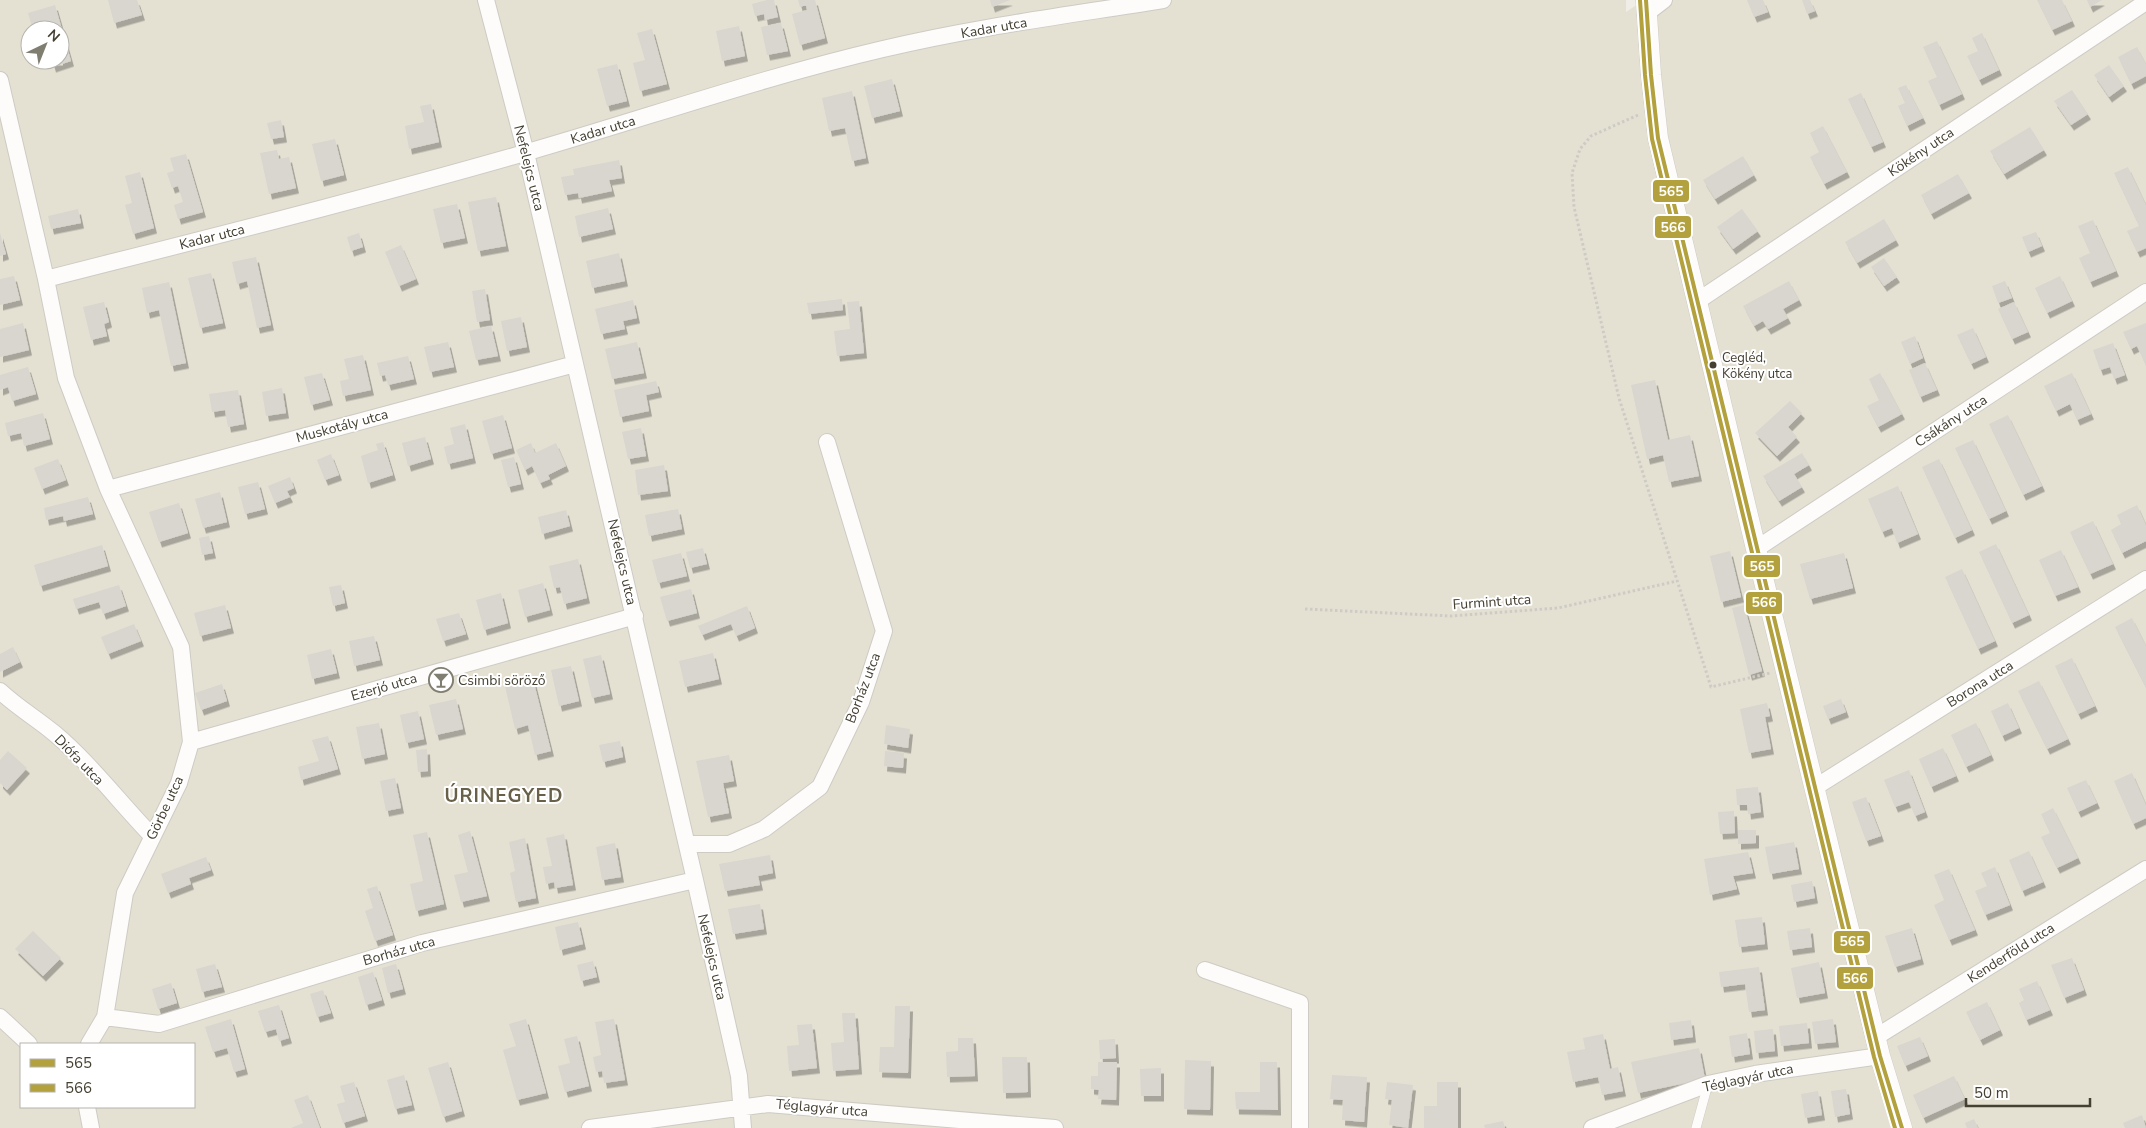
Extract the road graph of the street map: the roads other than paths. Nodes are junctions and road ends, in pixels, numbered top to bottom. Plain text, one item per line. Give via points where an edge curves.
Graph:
1 (486, 0) edge
2 (1163, 0) edge
3 (1664, 0) edge
4 (2146, 2) edge
5 (1647, 6) edge
6 (0, 80) edge
7 (526, 153) junction
8 (46, 279) junction
9 (2146, 292) edge
10 (1696, 302) junction
11 (575, 364) junction
12 (827, 442) dead end
13 (108, 489) junction
14 (1756, 550) junction
15 (2146, 579) edge
16 (634, 616) junction
17 (0, 691) edge
18 (191, 742) junction
19 (1814, 788) junction
20 (152, 836) junction
21 (686, 844) junction
22 (2146, 869) edge
23 (695, 880) junction
24 (1205, 970) dead end
25 (0, 1017) edge
26 (105, 1017) junction
27 (28, 1043) edge
28 (89, 1043) edge
29 (1878, 1046) junction
30 (1708, 1084) junction
31 (741, 1107) junction
32 (87, 1108) edge
33 (91, 1128) edge
34 (590, 1128) edge
35 (743, 1128) edge
36 (1055, 1128) edge
37 (1300, 1128) edge
38 (1592, 1128) edge
39 (1696, 1128) edge
40 (1902, 1128) edge

1 - 7 street, Nefelejcs utca
2 - 7 street, Kadar utca via 885,48 803,69
3 - 5 street
4 - 10 street, Kökény utca
5 - 10 street via 1658,138
6 - 8 street, Görbe utca
7 - 8 street, Kadar utca
7 - 11 street, Nefelejcs utca
8 - 13 street, Görbe utca via 66,378
9 - 14 street, Csákány utca
10 - 14 street
11 - 13 street, Muskotály utca
11 - 16 street, Nefelejcs utca
12 - 21 street, Borház utca via 884,631 861,702 820,787 764,829 729,844
13 - 18 street, Görbe utca via 180,647
14 - 19 street
15 - 19 street, Borona utca
16 - 18 street, Ezerjó utca
16 - 21 street, Nefelejcs utca
17 - 20 street, Diófa utca via 54,733
18 - 20 street, Görbe utca via 179,784
19 - 29 street
20 - 26 street, Görbe utca via 125,893
21 - 23 street, Nefelejcs utca
22 - 29 street, Kenderföld utca
23 - 26 street, Borház utca via 422,943 159,1024
23 - 31 street, Nefelejcs utca via 739,1076
24 - 37 street via 1300,1003
25 - 27 street
26 - 28 street, Görbe utca
29 - 30 street, Téglagyár utca
29 - 40 street
30 - 38 street, Téglagyár utca
30 - 39 lane
31 - 34 street, Téglagyár utca
31 - 35 street, Nefelejcs utca
31 - 36 street, Téglagyár utca via 768,1104
32 - 33 street

